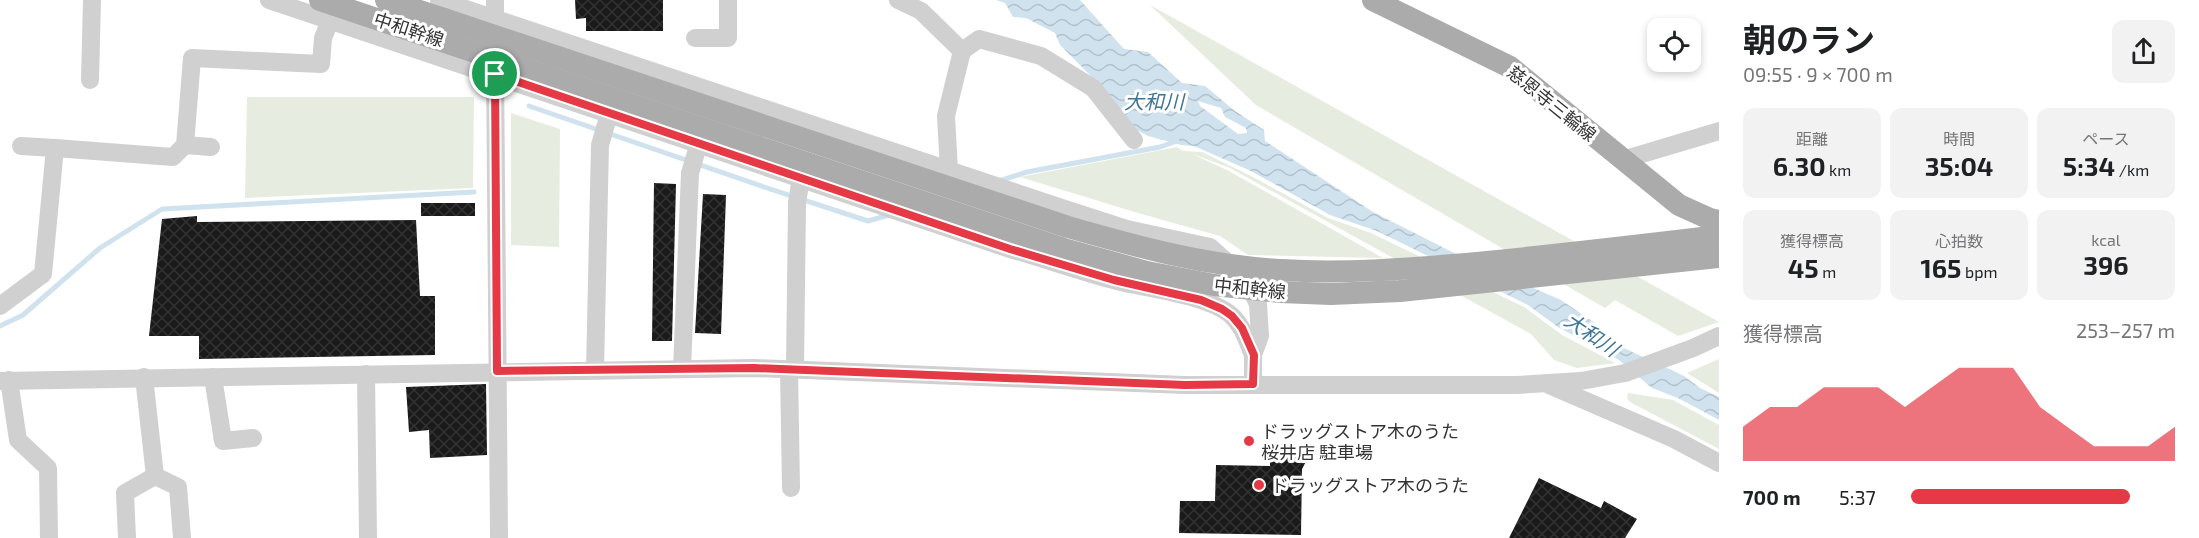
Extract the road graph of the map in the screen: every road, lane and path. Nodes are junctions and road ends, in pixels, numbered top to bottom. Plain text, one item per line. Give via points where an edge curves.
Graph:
1 (92, 0) edge
2 (269, 0) edge
3 (321, 0) edge
4 (386, 0) edge
5 (495, 0) edge
6 (728, 0) edge
7 (898, 0) edge
8 (1373, 0) edge
9 (439, 19) edge
10 (495, 19) junction
11 (330, 21) junction
12 (695, 38) dead end
13 (962, 51) junction
14 (495, 74) junction
15 (90, 80) dead end
16 (609, 114) junction
17 (1719, 131) edge
18 (1134, 140) dead end
19 (699, 142) junction
20 (185, 145) junction
21 (21, 146) dead end
22 (211, 147) dead end
23 (55, 148) junction
24 (1622, 160) junction
25 (949, 170) junction
26 (801, 177) junction
27 (1719, 221) edge
28 (1719, 236) edge
29 (1719, 257) edge
30 (0, 306) edge
31 (1719, 336) edge
32 (1254, 355) junction
33 (682, 369) junction
34 (792, 369) junction
35 (595, 370) junction
36 (497, 371) junction
37 (366, 374) junction
38 (144, 377) junction
39 (213, 377) junction
40 (4, 381) edge
41 (1545, 383) junction
42 (1253, 384) junction
43 (253, 438) dead end
44 (1719, 463) edge
45 (155, 476) junction
46 (791, 488) dead end
47 (49, 538) edge
48 (127, 538) edge
49 (182, 538) edge
50 (368, 538) edge
51 (499, 538) edge

1 - 15 street
2 - 11 street
3 - 9 main road, 中和幹線
4 - 9 main road, 中和幹線
5 - 10 street
6 - 12 street via 728,38
7 - 13 street via 921,11
8 - 24 main road, 慈恩寺三輪線 via 1510,67
9 - 10 street
9 - 28 main road, 中和幹線, bridge via 1068,227 1151,251 1215,263 1330,272 1394,270
9 - 29 main road, 中和幹線, bridge via 1064,249 1214,285 1331,294 1400,291
10 - 14 street
10 - 25 street
11 - 14 street
11 - 20 street via 323,38 321,64 192,58
13 - 18 street via 979,39 1041,56 1093,88
13 - 25 street via 946,116
14 - 16 street
14 - 36 street
16 - 19 street
16 - 35 street via 600,145
17 - 24 street
19 - 26 street
19 - 33 street via 690,173
20 - 22 street
20 - 23 street via 173,157
21 - 23 street
23 - 30 street via 43,274
24 - 27 main road, 慈恩寺三輪線 via 1679,205
25 - 32 street via 1127,229 1210,247 1245,279 1258,304 1260,336
26 - 32 street via 1010,249 1114,280 1201,300 1232,316
26 - 34 street
31 - 41 street via 1625,373
32 - 42 street
33 - 34 street
33 - 35 street
34 - 42 street via 1185,385
34 - 46 street
35 - 36 street
36 - 37 street
36 - 51 street
37 - 39 street
37 - 50 street
38 - 39 street
38 - 40 street
38 - 45 street
39 - 43 street via 222,441
40 - 47 street via 18,440 48,468
41 - 42 street
41 - 44 street via 1674,439
45 - 48 street via 125,493
45 - 49 street via 178,487

